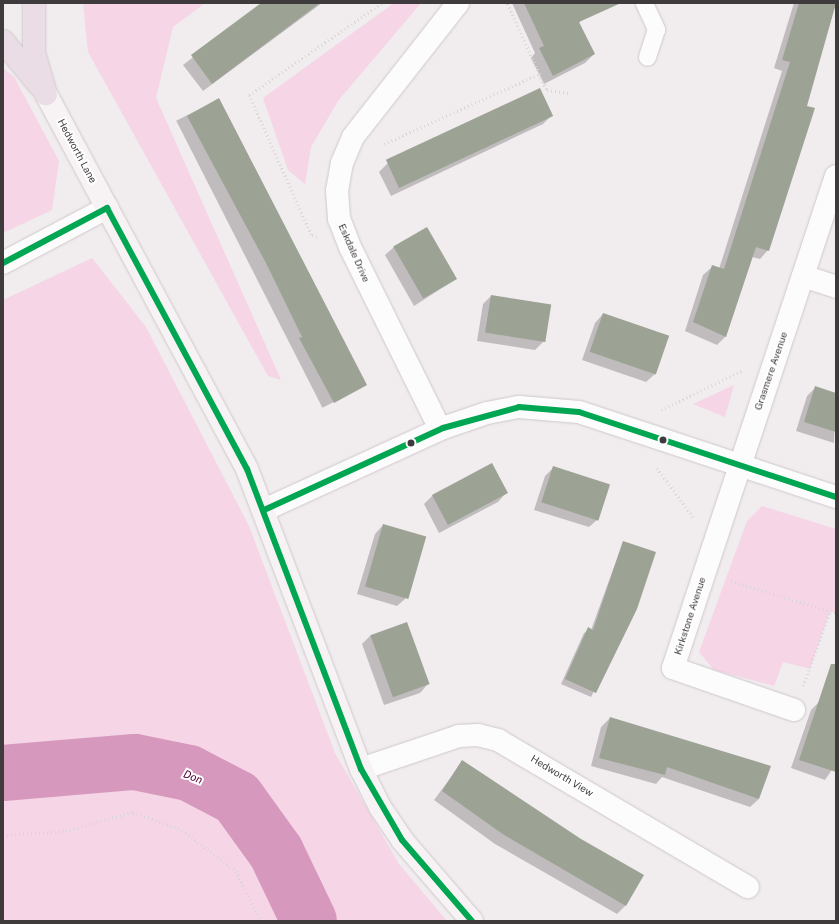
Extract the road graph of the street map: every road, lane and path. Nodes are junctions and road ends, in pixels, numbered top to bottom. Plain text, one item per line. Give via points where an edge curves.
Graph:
1 (34, 3) edge
2 (382, 3) edge
3 (458, 3) edge
4 (507, 3) edge
5 (644, 3) edge
6 (3, 41) edge
7 (647, 57) dead end
8 (539, 74) junction
9 (569, 93) dead end
10 (46, 94) junction
11 (342, 162) junction
12 (836, 176) edge
13 (107, 208) junction
14 (350, 247) junction
15 (3, 263) edge
16 (803, 276) junction
17 (836, 287) edge
18 (777, 353) junction
19 (626, 427) junction
20 (440, 429) junction
21 (654, 464) dead end
22 (738, 465) junction
23 (836, 497) edge
24 (264, 510) junction
25 (713, 544) junction
26 (704, 573) junction
27 (830, 611) junction
28 (836, 613) edge
29 (794, 710) joint
30 (361, 769) junction
31 (3, 835) edge
32 (748, 887) dead end
33 (261, 921) edge
34 (472, 921) edge

1 - 10 highway via 34,53
2 - 14 path via 249,96 311,235
3 - 11 street, Eskdale Drive via 370,113
4 - 8 path
5 - 7 lane via 656,30
6 - 10 highway
8 - 9 path via 547,90
8 - 11 path
10 - 13 street, Hedworth Lane
11 - 14 street, Eskdale Drive via 337,191 339,219
12 - 16 street, Grasmere Avenue
13 - 15 street
13 - 24 street, Hedworth Lane via 247,469
14 - 20 street, Eskdale Drive
16 - 17 street
16 - 18 street, Grasmere Avenue
18 - 19 path
18 - 22 street, Grasmere Avenue
19 - 20 street via 579,412 519,407 487,413
19 - 22 street
20 - 24 street
21 - 25 path
22 - 23 street
22 - 25 street, Kirkstone Avenue
24 - 30 street, Hedworth Lane
25 - 26 street, Kirkstone Avenue
26 - 27 path
26 - 29 street, Kirkstone Avenue via 673,668
27 - 28 path
27 - 29 path
30 - 32 street, Hedworth View via 459,736 478,735 498,740
30 - 34 street, Hedworth Lane via 402,840
31 - 33 path via 66,831 133,812 182,830 236,871

